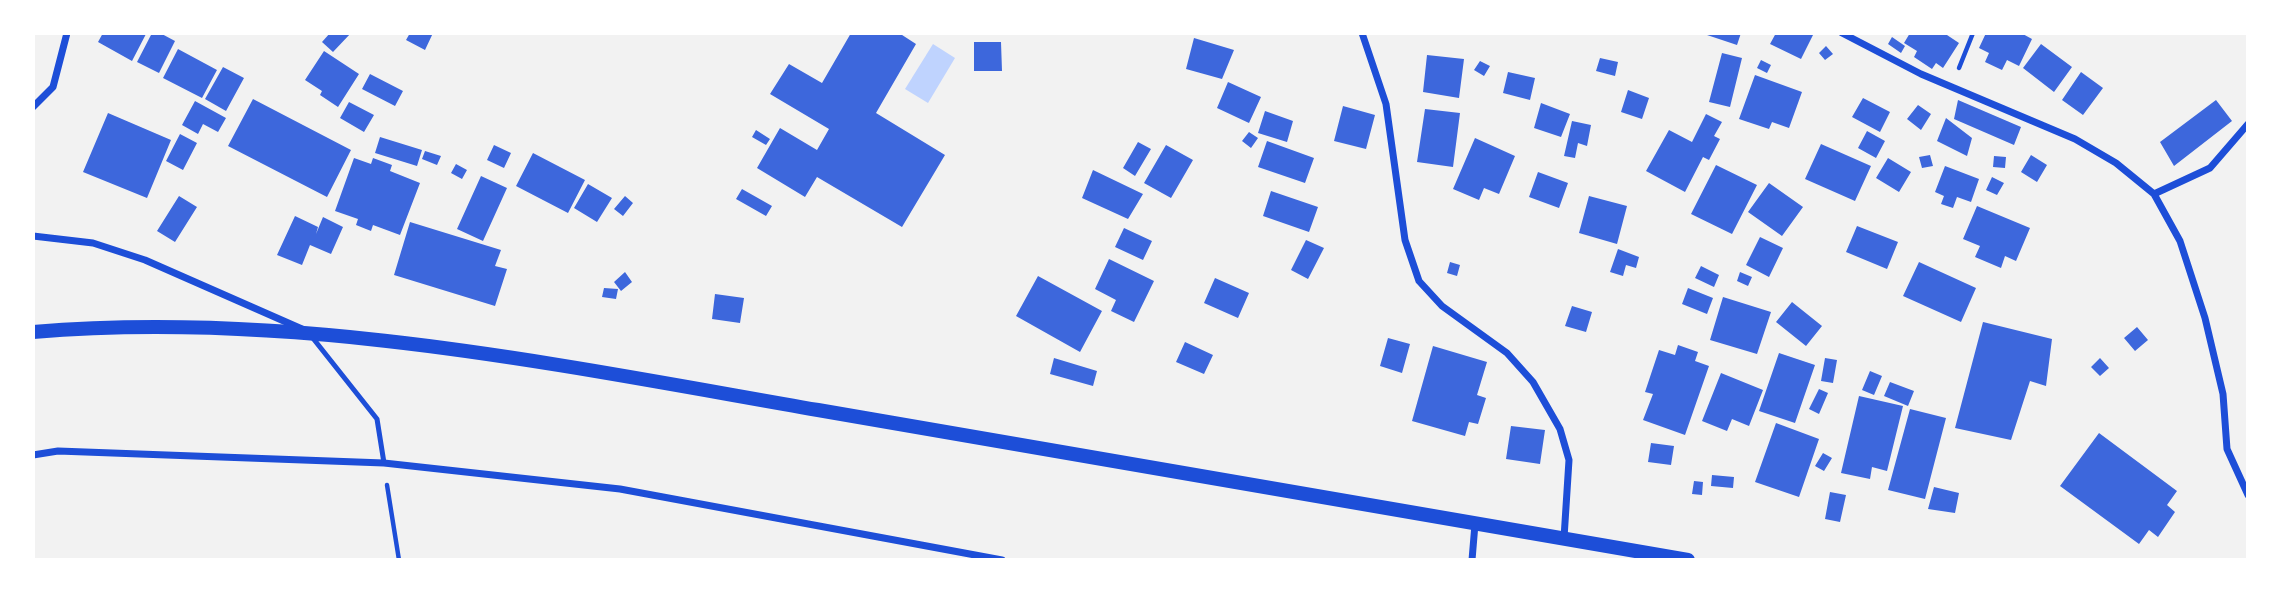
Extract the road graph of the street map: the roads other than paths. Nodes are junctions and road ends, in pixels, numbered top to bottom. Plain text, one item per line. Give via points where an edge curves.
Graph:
1 (66, 33) edge
2 (1363, 33) edge
3 (1842, 33) edge
4 (33, 107) edge
5 (2248, 124) edge
6 (2154, 194) junction
7 (33, 236) edge
8 (33, 332) edge
9 (308, 332) junction
10 (33, 455) edge
11 (384, 463) junction
12 (2248, 495) edge
13 (1475, 523) junction
14 (1564, 539) junction
15 (1002, 560) edge
16 (1472, 560) edge
17 (1688, 560) edge

1 - 4 street via 53,87
2 - 14 street via 1386,104 1405,240 1419,281 1442,306 1507,353 1533,382 1560,429 1569,460
3 - 6 street via 1952,87 2076,139
5 - 6 street via 2210,168
6 - 12 street via 2180,241 2205,318 2223,394 2227,449
7 - 9 street via 93,243 145,260
8 - 9 main road via 186,327
9 - 11 lane via 377,419
9 - 13 main road via 507,356
10 - 11 street via 58,451
11 - 15 street via 620,489
13 - 14 main road
13 - 16 street
14 - 17 main road

